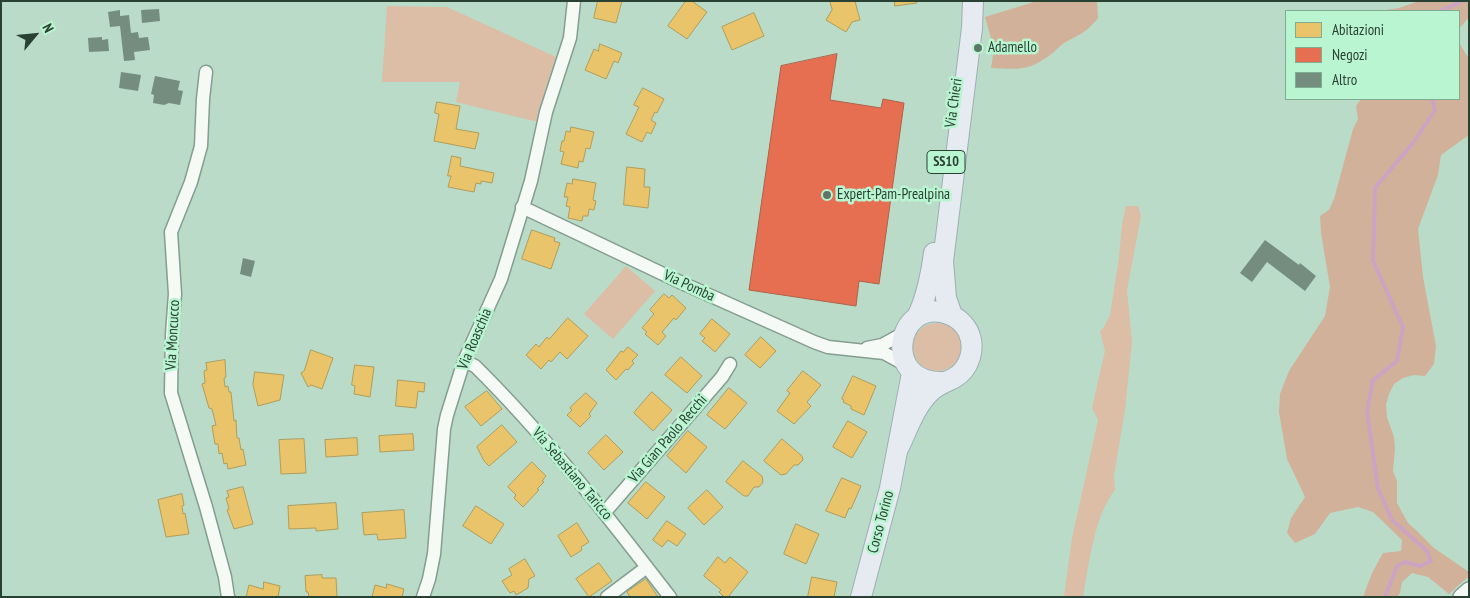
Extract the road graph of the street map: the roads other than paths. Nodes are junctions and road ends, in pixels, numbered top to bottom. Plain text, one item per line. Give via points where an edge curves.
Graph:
1 (574, 1) edge
2 (972, 4) edge
3 (206, 72) dead end
4 (522, 207) junction
5 (952, 315) junction
6 (918, 317) junction
7 (904, 334) junction
8 (859, 349) junction
9 (464, 362) junction
10 (730, 364) dead end
11 (909, 368) junction
12 (944, 382) junction
13 (899, 448) junction
14 (604, 512) junction
15 (647, 566) junction
16 (1469, 590) edge
17 (228, 597) edge
18 (423, 597) edge
19 (608, 597) edge
20 (670, 597) edge
21 (861, 597) edge
22 (1461, 597) edge

1 - 4 street, Via Roaschia via 570,38 546,112 532,181
2 - 5 main road, Via Chieri / SS10 via 972,28 943,261 946,298
2 - 6 main road, Via Chieri / SS10 via 965,25 931,276
3 - 17 street, Via Moncucco via 201,146 171,232 175,294 171,393 204,498
4 - 8 street, Via Pomba via 814,342 828,347
4 - 9 street, Via Roaschia via 500,279
5 - 6 main road via 929,312
5 - 12 main road, Via Chieri / SS10 via 968,330 972,351 963,371
6 - 7 main road, Via Chieri / SS10
7 - 8 street, Via Pomba via 882,345
7 - 11 main road via 902,349
8 - 11 street, Via Pomba via 884,353
9 - 14 street, Via Sebastiano Taricco via 475,366 538,431
9 - 18 street, Via Roaschia via 444,429 434,554
10 - 14 street, Via Gian Paolo Recchi
11 - 12 main road via 922,379
11 - 13 main road
12 - 13 main road, Via Chieri via 931,391 916,409
13 - 21 main road, Corso Torino
14 - 15 street, Via Sebastiano Taricco
15 - 19 street
15 - 20 street, Via Sebastiano Taricco
16 - 22 street

